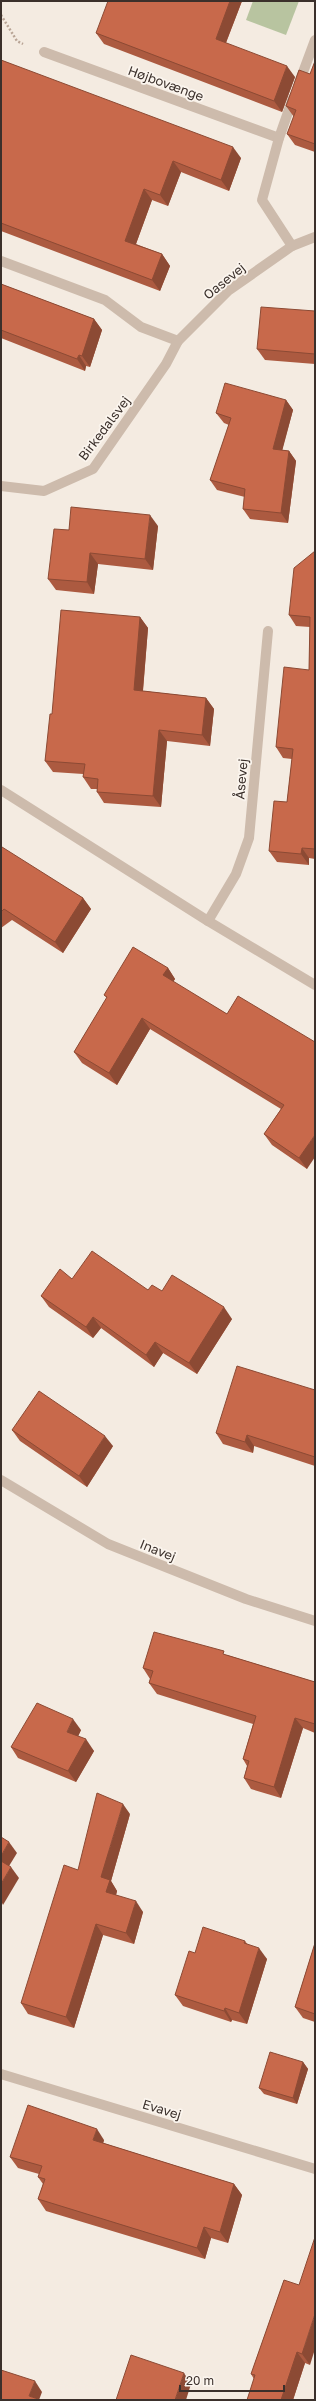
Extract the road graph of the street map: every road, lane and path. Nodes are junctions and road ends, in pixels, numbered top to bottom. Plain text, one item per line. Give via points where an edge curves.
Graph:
1 (1, 15) edge
2 (315, 40) edge
3 (44, 52) joint
4 (279, 138) junction
5 (315, 237) edge
6 (292, 246) junction
7 (1, 261) edge
8 (178, 341) junction
9 (166, 364) joint
10 (1, 486) edge
11 (268, 630) dead end
12 (1, 790) edge
13 (208, 921) junction
14 (315, 985) edge
15 (1, 1480) edge
16 (315, 1621) edge
17 (1, 2074) edge
18 (315, 2169) edge

1 - 3 path via 17,41
2 - 4 street
3 - 4 street, Højbovænge
4 - 6 street via 262,200
5 - 6 street, Oasevej
6 - 8 street, Oasevej via 228,291
7 - 8 street via 105,300 141,327
8 - 9 street, Oasevej
9 - 10 street, Birkedalsvej via 93,469 44,491
11 - 13 street, Åsevej via 249,838 236,874
12 - 13 street
13 - 14 street
15 - 16 street, Inavej via 108,1544 246,1599
17 - 18 street, Evavej

